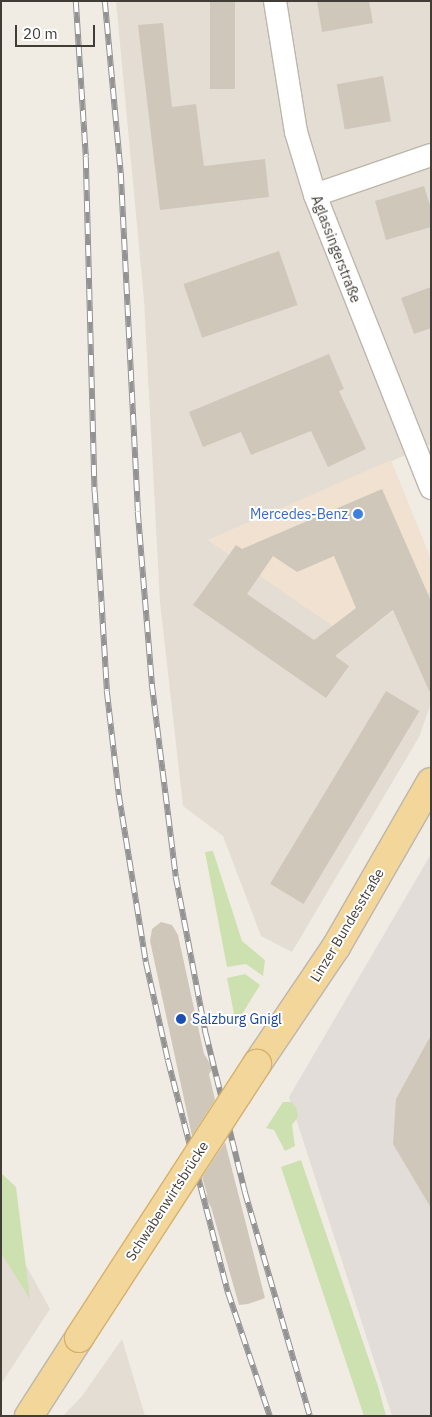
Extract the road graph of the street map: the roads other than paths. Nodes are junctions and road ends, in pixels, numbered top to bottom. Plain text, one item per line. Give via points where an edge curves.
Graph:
1 (275, 1) edge
2 (431, 154) edge
3 (315, 194) junction
4 (431, 488) edge
5 (431, 782) edge
6 (258, 1064) joint
7 (29, 1416) edge

1 - 3 street, Aglassingerstraße via 296,132
2 - 3 street
3 - 4 street, Aglassingerstraße
5 - 6 main road, Linzer Bundesstraße via 336,947
6 - 7 main road, Schwabenwirtsbrücke, bridge

